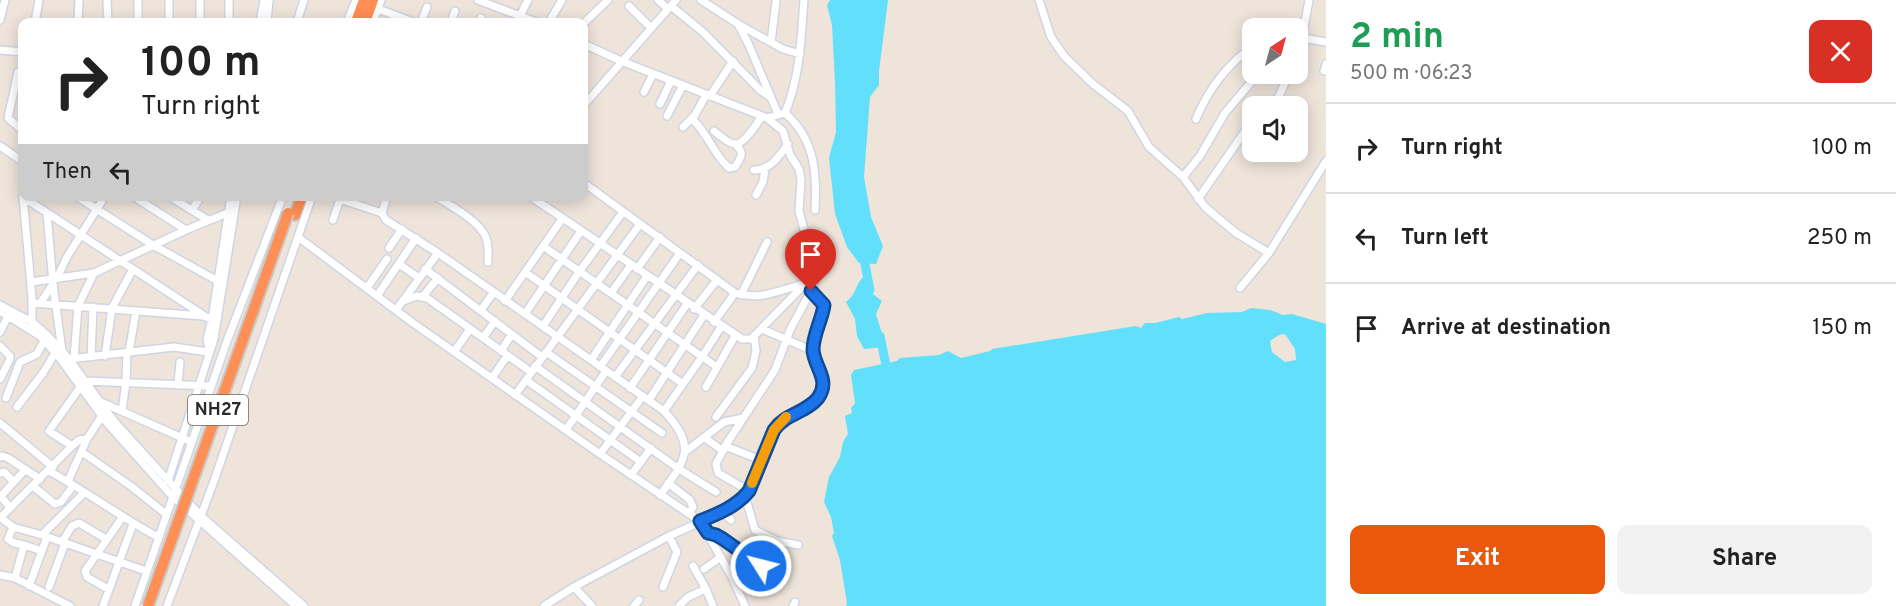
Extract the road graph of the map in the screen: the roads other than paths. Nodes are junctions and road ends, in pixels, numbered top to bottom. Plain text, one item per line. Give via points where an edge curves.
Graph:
1 (4, 0) edge
2 (39, 0) edge
3 (79, 0) edge
4 (107, 0) edge
5 (138, 0) edge
6 (169, 0) edge
7 (200, 0) edge
8 (229, 0) edge
9 (264, 0) edge
10 (269, 0) edge
11 (304, 0) edge
12 (381, 0) edge
13 (478, 0) edge
14 (528, 0) edge
15 (562, 0) edge
16 (608, 0) edge
17 (657, 0) edge
18 (701, 0) edge
19 (804, 0) edge
20 (1040, 0) edge
21 (1309, 0) edge
22 (356, 1) edge
23 (488, 2) edge
24 (776, 2) dead end
25 (375, 4) edge
26 (672, 5) edge
27 (629, 6) dead end
28 (427, 7) dead end
29 (456, 12) dead end
30 (520, 16) junction
31 (36, 18) edge
32 (78, 18) edge
33 (108, 18) edge
34 (138, 18) edge
35 (169, 18) edge
36 (200, 18) edge
37 (229, 18) edge
38 (261, 18) edge
39 (267, 18) edge
40 (298, 18) edge
41 (349, 18) edge
42 (357, 18) edge
43 (366, 18) edge
44 (405, 18) edge
45 (423, 18) edge
46 (453, 18) edge
47 (525, 18) edge
48 (551, 18) edge
49 (1305, 18) edge
50 (588, 19) edge
51 (0, 20) edge
52 (738, 24) junction
53 (651, 28) junction
54 (1308, 39) edge
55 (771, 42) junction
56 (1326, 42) edge
57 (588, 46) edge
58 (0, 50) edge
59 (18, 52) edge
60 (800, 54) junction
61 (1242, 55) edge
62 (621, 61) junction
63 (733, 61) junction
64 (18, 72) dead end
65 (653, 74) junction
66 (671, 81) junction
67 (1250, 84) edge
68 (683, 86) junction
69 (644, 92) dead end
70 (708, 95) junction
71 (771, 98) junction
72 (588, 100) edge
73 (660, 104) dead end
74 (781, 113) junction
75 (667, 116) dead end
76 (765, 117) junction
77 (692, 118) junction
78 (1196, 119) dead end
79 (18, 127) edge
80 (683, 127) dead end
81 (714, 131) dead end
82 (1242, 135) edge
83 (788, 144) junction
84 (736, 145) junction
85 (0, 146) edge
86 (18, 158) edge
87 (1326, 161) edge
88 (765, 169) junction
89 (754, 170) dead end
90 (1183, 177) junction
91 (588, 186) edge
92 (756, 195) dead end
93 (1198, 199) junction
94 (23, 201) edge
95 (29, 201) edge
96 (84, 201) edge
97 (102, 201) edge
98 (141, 201) edge
99 (177, 201) edge
100 (198, 201) edge
101 (231, 201) edge
102 (235, 201) edge
103 (281, 201) edge
104 (293, 201) edge
105 (299, 201) edge
106 (310, 201) edge
107 (340, 201) edge
108 (349, 201) edge
109 (386, 201) edge
110 (442, 201) edge
111 (537, 201) edge
112 (98, 210) junction
113 (192, 210) junction
114 (815, 210) dead end
115 (232, 211) junction
116 (623, 212) junction
117 (47, 213) junction
118 (382, 213) junction
119 (292, 214) junction
120 (562, 219) junction
121 (208, 220) junction
122 (333, 220) dead end
123 (640, 225) junction
124 (402, 229) junction
125 (186, 230) junction
126 (581, 231) junction
127 (805, 233) dead end
128 (81, 235) junction
129 (298, 237) junction
130 (660, 237) junction
131 (416, 238) junction
132 (767, 242) dead end
133 (600, 244) junction
134 (153, 245) junction
135 (543, 246) junction
136 (389, 248) dead end
137 (438, 253) junction
138 (680, 253) junction
139 (1269, 253) junction
140 (617, 255) junction
141 (387, 259) dead end
142 (562, 259) junction
143 (119, 260) junction
144 (488, 262) dead end
145 (399, 264) junction
146 (698, 265) junction
147 (634, 267) junction
148 (133, 269) junction
149 (425, 270) junction
150 (525, 272) junction
151 (579, 272) junction
152 (94, 273) junction
153 (647, 276) junction
154 (419, 278) junction
155 (438, 278) junction
156 (54, 280) junction
157 (717, 280) junction
158 (31, 282) junction
159 (220, 283) junction
160 (596, 283) junction
161 (658, 283) junction
162 (804, 284) junction
163 (544, 286) junction
164 (367, 288) junction
165 (1240, 288) dead end
166 (811, 291) junction
167 (493, 293) junction
168 (611, 293) junction
169 (738, 294) junction
170 (377, 296) junction
171 (676, 296) junction
172 (423, 297) junction
173 (561, 297) junction
174 (403, 301) junction
175 (505, 301) junction
176 (32, 303) junction
177 (41, 303) junction
178 (57, 304) junction
179 (627, 305) junction
180 (78, 306) junction
181 (691, 306) junction
182 (93, 307) junction
183 (112, 308) junction
184 (579, 309) junction
185 (4, 310) edge
186 (396, 310) junction
187 (481, 310) junction
188 (136, 311) junction
189 (638, 313) junction
190 (525, 314) junction
191 (704, 315) junction
192 (212, 319) junction
193 (495, 321) junction
194 (32, 322) junction
195 (654, 324) junction
196 (717, 324) junction
197 (543, 326) junction
198 (470, 329) junction
199 (762, 329) junction
200 (33, 330) junction
201 (610, 331) junction
202 (0, 332) edge
203 (668, 333) junction
204 (512, 334) junction
205 (735, 336) junction
206 (754, 336) junction
207 (558, 337) junction
208 (483, 338) junction
209 (620, 338) junction
210 (786, 340) junction
211 (44, 341) junction
212 (684, 345) junction
213 (0, 346) edge
214 (635, 349) junction
215 (209, 350) junction
216 (813, 351) junction
217 (59, 352) junction
218 (128, 352) junction
219 (454, 352) junction
220 (504, 353) junction
221 (544, 354) junction
222 (105, 356) junction
223 (91, 357) junction
224 (702, 357) junction
225 (72, 359) junction
226 (649, 359) junction
227 (591, 360) junction
228 (180, 362) dead end
229 (717, 367) junction
230 (533, 369) junction
231 (603, 369) junction
232 (666, 371) junction
233 (615, 377) junction
234 (492, 378) junction
235 (0, 379) edge
236 (526, 380) junction
237 (126, 382) junction
238 (83, 384) junction
239 (683, 384) junction
240 (178, 386) junction
241 (211, 386) junction
242 (198, 387) junction
243 (596, 387) junction
244 (706, 387) dead end
245 (630, 388) junction
246 (515, 394) junction
247 (6, 398) dead end
248 (646, 398) junction
249 (98, 400) junction
250 (586, 402) junction
251 (17, 407) dead end
252 (122, 411) junction
253 (664, 411) junction
254 (631, 412) junction
255 (104, 413) junction
256 (576, 415) junction
257 (716, 417) dead end
258 (743, 418) junction
259 (0, 423) edge
260 (622, 426) junction
261 (566, 430) junction
262 (662, 433) dead end
263 (183, 438) junction
264 (705, 438) junction
265 (87, 439) junction
266 (612, 439) junction
267 (192, 442) junction
268 (72, 446) junction
269 (651, 448) junction
270 (724, 448) junction
271 (82, 452) junction
272 (685, 452) junction
273 (600, 454) junction
274 (0, 457) edge
275 (761, 460) junction
276 (641, 462) junction
277 (51, 469) junction
278 (679, 469) junction
279 (25, 470) junction
280 (0, 473) edge
281 (631, 475) junction
282 (40, 479) junction
283 (13, 481) junction
284 (168, 481) junction
285 (70, 483) junction
286 (668, 483) junction
287 (33, 486) junction
288 (175, 488) junction
289 (716, 492) dead end
290 (84, 493) junction
291 (747, 494) junction
292 (0, 495) edge
293 (660, 495) junction
294 (172, 496) junction
295 (10, 508) junction
296 (723, 512) junction
297 (166, 514) junction
298 (689, 514) junction
299 (0, 518) edge
300 (122, 518) junction
301 (200, 518) junction
302 (731, 520) dead end
303 (700, 521) junction
304 (133, 524) junction
305 (13, 527) junction
306 (708, 533) junction
307 (44, 536) junction
308 (669, 536) junction
309 (158, 537) junction
310 (106, 539) junction
311 (63, 543) junction
312 (24, 545) junction
313 (798, 545) dead end
314 (42, 551) junction
315 (96, 554) junction
316 (721, 557) junction
317 (119, 562) junction
318 (693, 566) dead end
319 (705, 569) dead end
320 (146, 571) junction
321 (773, 574) dead end
322 (0, 575) edge
323 (15, 578) junction
324 (29, 586) junction
325 (49, 587) dead end
326 (574, 587) junction
327 (663, 587) dead end
328 (108, 589) junction
329 (706, 589) junction
330 (70, 606) edge
331 (103, 606) edge
332 (135, 606) edge
333 (148, 606) edge
334 (156, 606) edge
335 (167, 606) edge
336 (297, 606) edge
337 (304, 606) edge
338 (544, 606) edge
339 (592, 606) edge
340 (679, 606) edge
341 (713, 606) edge
342 (745, 606) edge

1 - 51 street
2 - 31 street
3 - 32 street
4 - 33 street
5 - 34 street
6 - 35 street
7 - 36 street
8 - 37 street
9 - 38 street
10 - 39 street
11 - 40 street
12 - 25 street
13 - 23 street
14 - 30 street
15 - 48 street
16 - 50 street
17 - 26 street
18 - 52 street
19 - 60 street
20 - 90 street via 1051,37 1064,56 1128,111 1149,147
21 - 49 street
22 - 41 street
22 - 42 highway
23 - 30 street
24 - 55 street
25 - 43 highway
25 - 44 street
26 - 53 street
26 - 63 street
27 - 53 street
28 - 45 street
29 - 46 street
30 - 47 street
52 - 55 street
52 - 71 street
53 - 62 street
54 - 56 street
55 - 60 street
57 - 62 street
58 - 59 street
60 - 74 street via 792,96
61 - 78 street via 1227,68
62 - 65 street
62 - 72 street
63 - 70 street
63 - 71 street
64 - 79 street via 8,118
65 - 66 street
65 - 69 street
66 - 68 street
66 - 73 street
67 - 90 street via 1225,113
68 - 70 street
68 - 75 street
70 - 76 street
70 - 77 street
71 - 74 street
74 - 76 street
74 - 114 street via 806,138 813,156
76 - 83 street via 783,131
76 - 84 street
77 - 80 street
77 - 84 street via 729,168 735,167 743,154
81 - 84 street
82 - 93 street
83 - 88 street
83 - 127 street via 801,174 799,211
85 - 86 street
87 - 139 street
88 - 89 street
88 - 92 street via 764,182
90 - 93 street
91 - 116 street
93 - 139 street via 1236,233
94 - 158 street
95 - 117 street
96 - 112 street
97 - 112 street
98 - 125 street
99 - 113 street
100 - 113 street
101 - 115 street
102 - 115 street
103 - 241 street
104 - 119 highway, NH27
105 - 119 highway, NH27
106 - 129 street
107 - 122 street
108 - 118 street
109 - 118 street
110 - 144 street via 483,232
111 - 120 street
112 - 128 street
112 - 134 street
113 - 121 street
115 - 121 street
115 - 159 street
116 - 123 street
116 - 133 street
117 - 128 street
117 - 156 street
118 - 124 street
119 - 333 highway, NH27, bridge
119 - 334 highway, NH27
120 - 126 street
120 - 135 street
121 - 125 street
123 - 130 street
123 - 140 street
124 - 131 street
124 - 136 street
125 - 134 street
126 - 133 street
126 - 142 street
128 - 143 street
128 - 156 street
129 - 164 street
129 - 301 street
130 - 138 street
130 - 147 street
131 - 137 street
131 - 145 street
132 - 169 street
133 - 140 street
133 - 151 street
134 - 143 street
134 - 159 street
135 - 142 street
135 - 150 street
137 - 149 street
137 - 167 street
138 - 146 street
138 - 161 street
139 - 165 street
140 - 147 street
140 - 160 street
141 - 164 street
142 - 151 street
142 - 163 street
143 - 148 street
143 - 152 street
145 - 154 street
145 - 170 street
146 - 157 street
146 - 171 street
147 - 153 street
147 - 168 street
148 - 183 street
148 - 192 street
149 - 154 street
149 - 155 street
150 - 163 street
150 - 175 street
151 - 160 street
151 - 173 street
152 - 156 street
152 - 180 street
153 - 161 street
153 - 179 street
154 - 174 street
155 - 172 street
155 - 187 street
156 - 158 street
156 - 177 street
156 - 178 street
157 - 169 street
157 - 181 street
158 - 176 street
159 - 192 street
160 - 168 street
160 - 184 street
161 - 171 street
161 - 189 street
162 - 166 street via 816,274
162 - 169 street via 768,295
162 - 199 street
163 - 173 street
163 - 190 street
164 - 170 street
166 - 210 street
166 - 216 street via 824,308
167 - 175 street
167 - 187 street
168 - 179 street
169 - 196 street
170 - 186 street
171 - 181 street
171 - 195 street
172 - 174 street
172 - 198 street
173 - 184 street
173 - 197 street
174 - 186 street
175 - 190 street
176 - 177 street
176 - 194 street
177 - 178 street
178 - 180 street
178 - 217 street
179 - 189 street
179 - 201 street
180 - 182 street
180 - 225 street
181 - 191 street
181 - 203 street
182 - 183 street
182 - 223 street
183 - 188 street
183 - 222 street
184 - 201 street
184 - 207 street
185 - 194 street
185 - 200 street
185 - 202 street
186 - 219 street
187 - 193 street
188 - 192 street
188 - 218 street
189 - 195 street
189 - 209 street
190 - 197 street
191 - 196 street
191 - 212 street
192 - 215 street via 207,339
193 - 204 street
193 - 208 street
194 - 200 street
194 - 217 street
195 - 203 street
195 - 214 street
196 - 205 street
196 - 224 street
197 - 207 street
198 - 208 street
198 - 219 street
199 - 206 street
199 - 210 street
200 - 211 street
201 - 209 street
201 - 227 street
203 - 212 street
203 - 226 street
204 - 220 street
204 - 221 street
205 - 206 street via 746,340
205 - 229 street
206 - 257 street via 752,368
207 - 221 street
207 - 227 street
208 - 220 street
209 - 214 street
209 - 231 street
210 - 216 street
210 - 258 street via 775,370
211 - 217 street
211 - 247 street via 37,354 20,362
212 - 224 street
212 - 232 street
213 - 235 street via 10,356
214 - 226 street
214 - 233 street
215 - 218 street via 174,347
215 - 242 street
216 - 275 street via 824,378 821,393 810,405 779,423
217 - 225 street
217 - 238 street
217 - 251 street
218 - 222 street
218 - 237 street
219 - 234 street
220 - 230 street
220 - 234 street
221 - 230 street
221 - 243 street
222 - 223 street
223 - 225 street
224 - 229 street
224 - 239 street
225 - 238 street
226 - 232 street
226 - 245 street
227 - 231 street
228 - 240 street
229 - 244 street
230 - 236 street
230 - 250 street
231 - 233 street
231 - 243 street
232 - 239 street
232 - 248 street
233 - 245 street
234 - 246 street
236 - 246 street
236 - 256 street
237 - 238 street
237 - 240 street
237 - 252 street
238 - 249 street
238 - 255 street
238 - 268 street via 49,431
239 - 253 street
240 - 242 street
241 - 242 street
241 - 267 street
242 - 263 street
243 - 250 street
243 - 254 street
245 - 248 street
246 - 261 street
248 - 253 street
248 - 254 street
249 - 252 street
249 - 255 street
250 - 256 street
250 - 260 street
252 - 263 street
253 - 272 street via 679,429
254 - 260 street
254 - 262 street
255 - 265 street
255 - 284 street
255 - 294 street
256 - 261 street
256 - 266 street
258 - 264 street via 724,423
258 - 270 street
259 - 277 street
260 - 266 street
260 - 269 street
261 - 273 street
263 - 267 street
263 - 284 street
264 - 270 street
264 - 272 street
265 - 268 street
265 - 271 street
266 - 273 street
266 - 276 street
267 - 288 street
268 - 277 street
269 - 276 street
269 - 278 street
270 - 275 street
270 - 291 street via 716,464 718,473
271 - 285 street
271 - 297 street
272 - 278 street
273 - 281 street
274 - 279 street
275 - 291 street
276 - 281 street
277 - 282 street
277 - 285 street
278 - 286 street
278 - 289 street
279 - 282 street
279 - 283 street
280 - 283 street
281 - 293 street
282 - 287 street
283 - 292 street
284 - 288 street
285 - 287 street via 61,502 56,504
285 - 290 street
286 - 293 street
286 - 298 street via 690,500 693,507
287 - 295 street
288 - 294 street
288 - 301 street
290 - 300 street
290 - 307 street
291 - 296 street
291 - 313 street via 755,530 777,541
292 - 295 street
293 - 298 street
294 - 297 street
294 - 301 street
295 - 299 street
296 - 302 street
296 - 303 street
297 - 309 street
298 - 303 street
299 - 305 street
300 - 304 street
300 - 310 street
301 - 335 street
301 - 336 street
301 - 337 street
303 - 306 street
303 - 308 street
304 - 309 street
304 - 317 street
305 - 307 street
305 - 312 street via 10,542
306 - 316 street
306 - 321 street
307 - 311 street
307 - 314 street
308 - 326 street
308 - 327 street via 677,552
309 - 320 street
310 - 311 street via 84,525 75,524
310 - 315 street
311 - 315 street
311 - 325 street
312 - 314 street
312 - 323 street
314 - 324 street
315 - 317 street
315 - 328 street via 85,574
316 - 319 street
316 - 342 street
317 - 320 street
317 - 328 street
318 - 329 street
320 - 332 street
322 - 323 street
323 - 324 street
324 - 330 street
326 - 338 street
326 - 339 street
328 - 331 street
329 - 340 street
329 - 341 street

